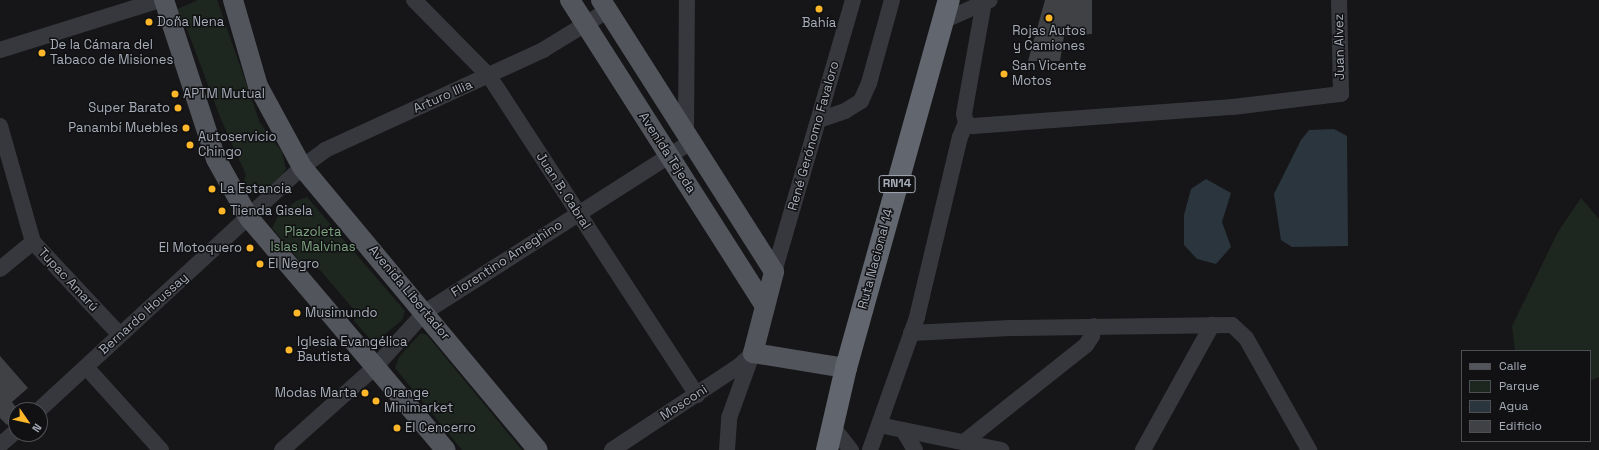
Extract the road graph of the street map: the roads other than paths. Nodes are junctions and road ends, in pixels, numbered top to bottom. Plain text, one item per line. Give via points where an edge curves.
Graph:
1 (160, 0) edge
2 (164, 0) edge
3 (233, 0) edge
4 (414, 0) edge
5 (570, 0) edge
6 (688, 0) edge
7 (853, 0) edge
8 (892, 0) edge
9 (949, 0) edge
10 (1339, 0) edge
11 (987, 1) edge
12 (604, 5) edge
13 (943, 21) junction
14 (584, 24) junction
15 (0, 50) edge
16 (489, 76) junction
17 (819, 120) junction
18 (966, 123) junction
19 (0, 126) edge
20 (689, 138) junction
21 (669, 157) junction
22 (302, 167) junction
23 (578, 214) junction
24 (249, 218) junction
25 (33, 242) junction
26 (0, 270) edge
27 (774, 272) junction
28 (765, 306) junction
29 (425, 312) junction
30 (1212, 325) junction
31 (1094, 326) junction
32 (911, 332) junction
33 (120, 335) junction
34 (753, 353) junction
35 (86, 367) junction
36 (375, 367) junction
37 (846, 368) junction
38 (697, 395) junction
39 (48, 402) edge
40 (879, 425) junction
41 (832, 426) junction
42 (903, 430) junction
43 (8, 438) edge
44 (964, 442) junction
45 (0, 446) edge
46 (161, 450) edge
47 (282, 450) edge
48 (446, 450) edge
49 (538, 450) edge
50 (612, 450) edge
51 (727, 450) edge
52 (827, 450) edge
53 (851, 450) edge
54 (870, 450) edge
55 (915, 450) edge
56 (1001, 450) edge
57 (1143, 450) edge
58 (1309, 450) edge

1 - 15 street
2 - 24 main road via 216,159
3 - 22 main road, Avenida Libertador via 258,86
4 - 16 street, Juan B. Cabral
5 - 14 main road, Avenida Tejeda
6 - 20 street
7 - 17 street, René Gerónomo Favaloro
8 - 17 street via 870,83 862,101 846,111
9 - 13 highway, Ruta Nacional 14 / RN14
10 - 18 street, Juan Alvez via 1341,94 1171,112 973,126
11 - 13 street
11 - 18 street via 964,114
12 - 14 street, Arturo Illia
12 - 20 main road, Avenida Tejeda
13 - 37 highway, Ruta Nacional 14 / RN14
14 - 16 street, Arturo Illia via 543,50
14 - 21 main road, Avenida Tejeda
16 - 22 street, Arturo Illia via 325,150
16 - 23 street, Juan B. Cabral
17 - 27 street, René Gerónomo Favaloro
18 - 32 street via 960,137
19 - 25 street, Tupac Amarú
20 - 21 street, Florentino Ameghino
20 - 27 main road, Avenida Tejeda
21 - 23 street, Florentino Ameghino
21 - 28 main road, Avenida Tejeda
22 - 24 street, Arturo Illia
22 - 29 main road, Avenida Libertador
23 - 29 street, Florentino Ameghino
23 - 38 street, Juan B. Cabral
24 - 33 street, Bernardo Houssay
24 - 36 main road
25 - 26 street
25 - 33 street, Tupac Amarú
27 - 28 main road
28 - 34 main road
29 - 36 street, Florentino Ameghino
29 - 49 main road, Avenida Libertador
30 - 31 street
30 - 57 street
30 - 58 street via 1232,325 1246,338
31 - 32 street
31 - 44 street via 1092,336 1086,345
32 - 40 street
33 - 35 street, Bernardo Houssay
34 - 37 main road
34 - 38 street, Mosconi
34 - 51 street via 740,382 729,418
35 - 39 street, Bernardo Houssay
35 - 46 street
36 - 47 street, Florentino Ameghino
36 - 48 main road
37 - 41 highway, Ruta Nacional 14 / RN14
38 - 50 street, Mosconi
40 - 42 street
40 - 54 street
41 - 52 highway, Ruta Nacional 14 / RN14
41 - 53 street
42 - 44 street
42 - 55 street
43 - 45 street
44 - 56 street

